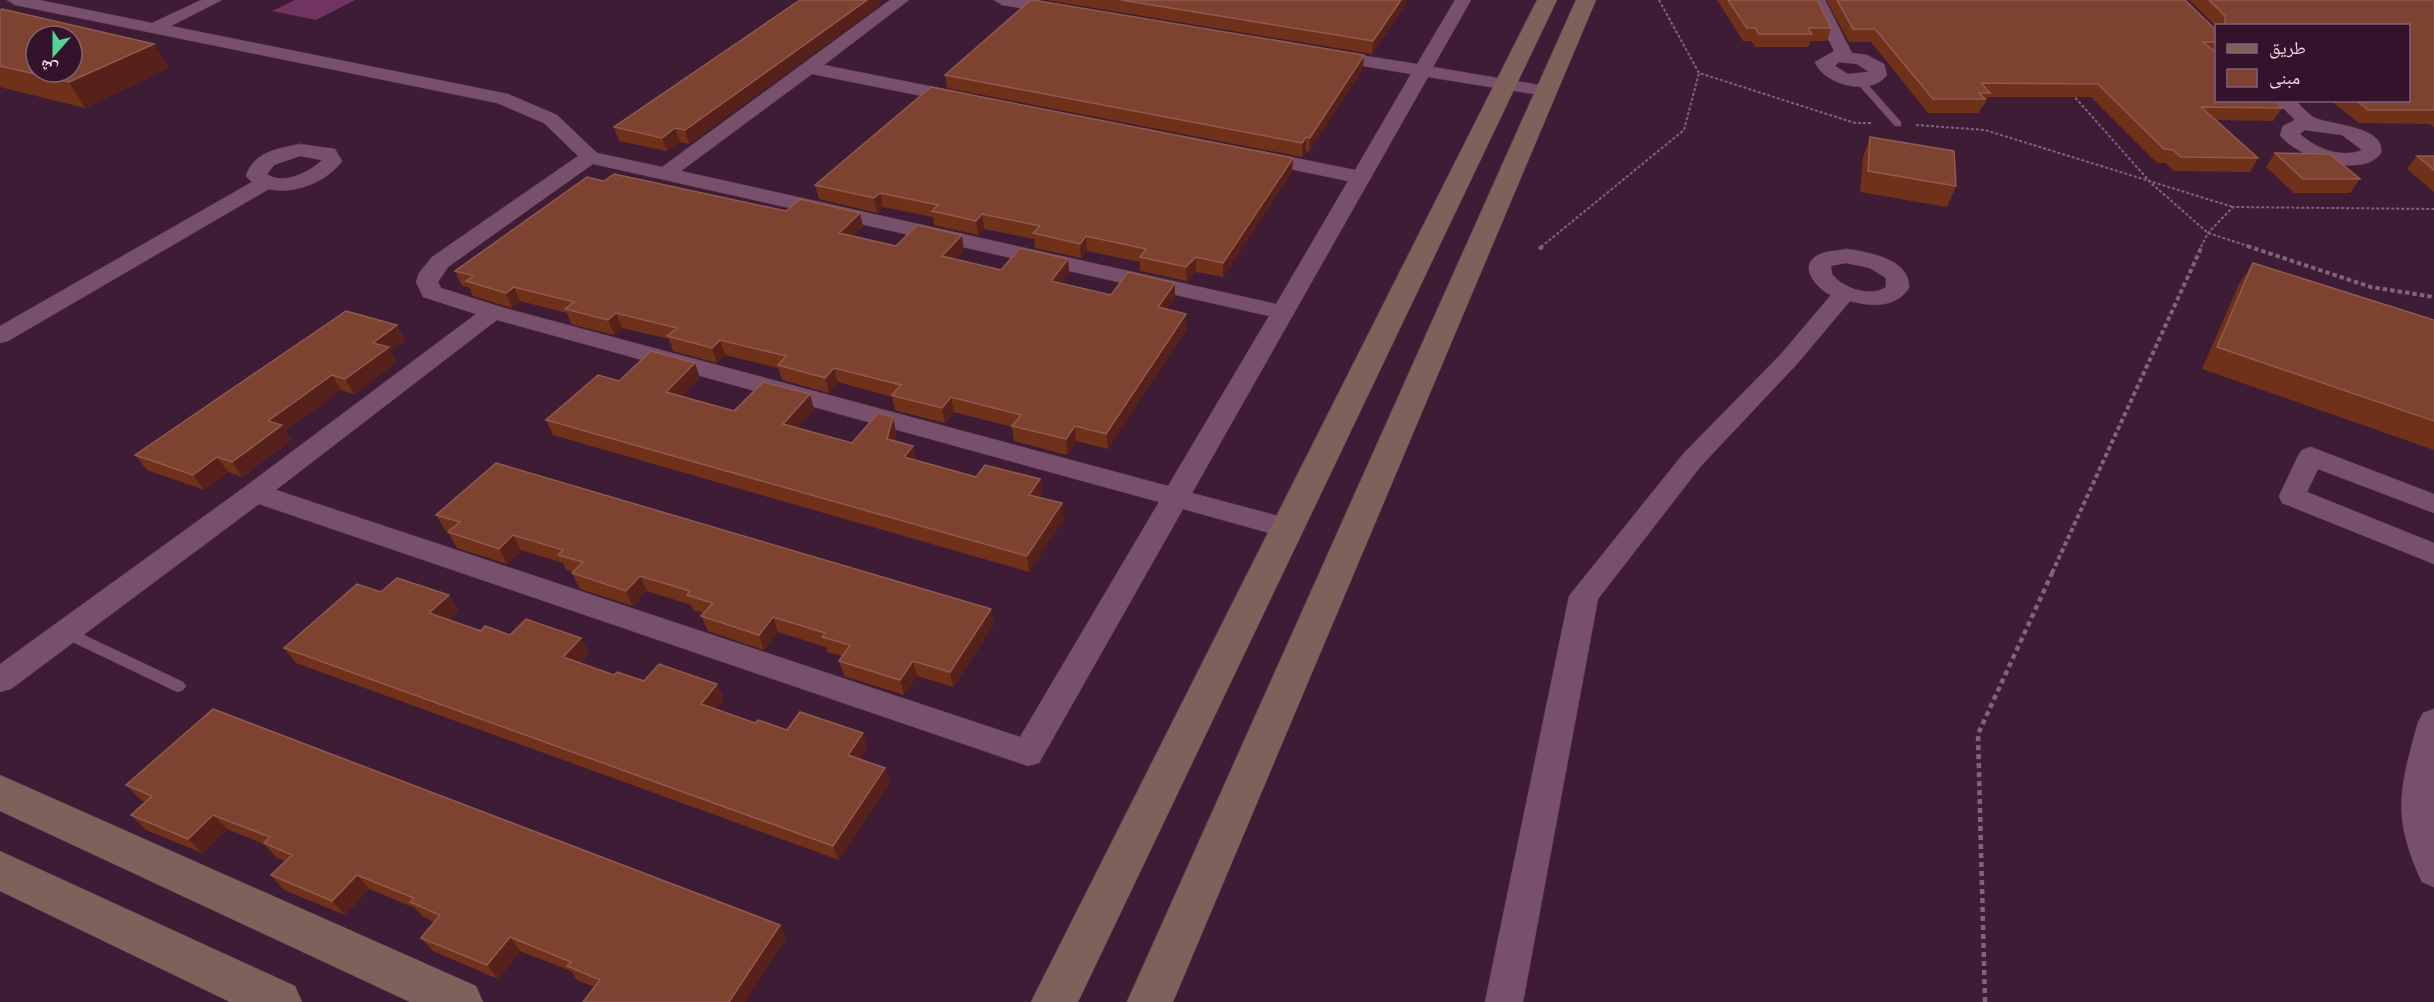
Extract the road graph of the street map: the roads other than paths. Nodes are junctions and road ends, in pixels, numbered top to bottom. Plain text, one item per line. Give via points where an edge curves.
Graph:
1 (214, 0) edge
2 (901, 0) edge
3 (1002, 0) edge
4 (1463, 0) edge
5 (1547, 0) edge
6 (1586, 0) edge
7 (1817, 0) edge
8 (30, 1) edge
9 (1083, 14) edge
10 (152, 29) junction
11 (1305, 51) edge
12 (809, 68) junction
13 (1422, 70) junction
14 (1860, 80) joint
15 (1505, 84) junction
16 (1546, 91) junction
17 (2286, 102) edge
18 (985, 103) edge
19 (1898, 124) road end
20 (2310, 124) dead end
21 (1243, 154) edge
22 (590, 157) junction
23 (665, 174) junction
24 (1361, 177) junction
25 (265, 183) dead end
26 (1845, 294) dead end
27 (493, 312) junction
28 (1283, 312) junction
29 (0, 336) edge
30 (255, 493) junction
31 (1176, 497) junction
32 (2434, 504) edge
33 (1287, 528) junction
34 (2434, 554) edge
35 (65, 632) junction
36 (0, 680) edge
37 (178, 686) dead end
38 (2434, 722) edge
39 (0, 792) edge
40 (0, 870) edge
41 (2434, 871) edge
42 (279, 1002) edge
43 (460, 1002) edge
44 (1054, 1002) edge
45 (1150, 1002) edge
46 (1504, 1002) edge

1 - 10 street
2 - 12 street
3 - 9 street
4 - 13 street
5 - 15 street
6 - 16 street
7 - 14 street via 1845,56 1831,57 1824,66 1832,74
8 - 10 street
10 - 22 street via 501,98 535,108 572,136
11 - 13 street
12 - 18 street
12 - 23 street
13 - 15 street
13 - 24 street
14 - 19 lane
15 - 16 street
15 - 33 street
16 - 45 street
17 - 20 street
21 - 24 street
22 - 23 street
22 - 27 street via 440,262 430,273 427,282 431,291
23 - 28 street
24 - 28 street
25 - 29 street
26 - 46 street via 1692,460 1584,596
27 - 30 street
27 - 31 street
28 - 31 street
30 - 31 street via 1028,753
30 - 35 street
31 - 33 street
32 - 34 street via 2311,456 2292,496
33 - 44 street
35 - 36 street
35 - 37 lane
38 - 41 street via 2418,784 2418,823
39 - 43 street
40 - 42 street

